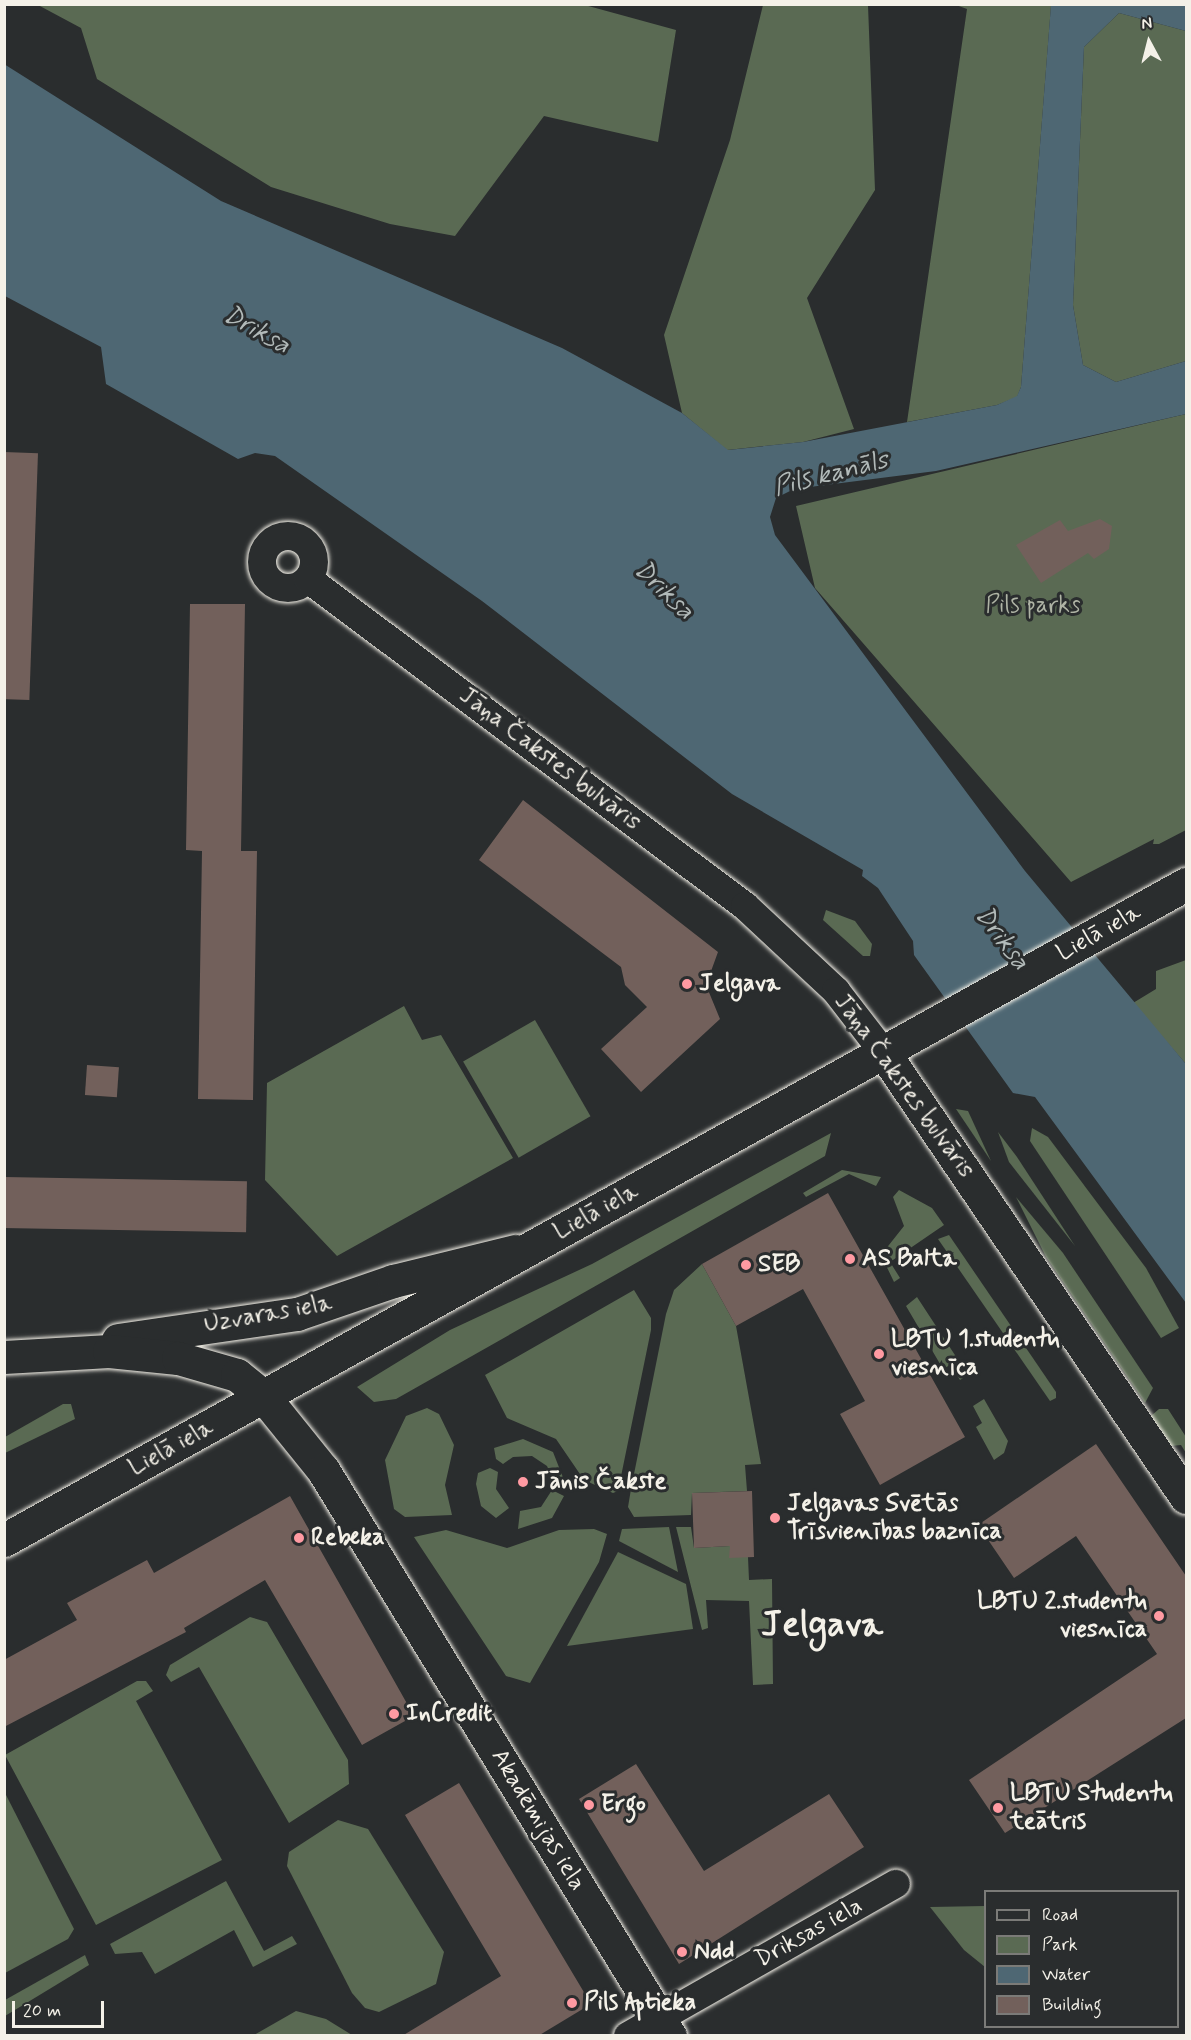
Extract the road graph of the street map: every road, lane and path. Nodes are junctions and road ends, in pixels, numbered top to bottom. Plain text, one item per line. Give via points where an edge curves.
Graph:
1 (308, 579) dead end
2 (1186, 884) edge
3 (884, 1053) junction
4 (537, 1245) junction
5 (65, 1351) junction
6 (4, 1357) edge
7 (264, 1397) junction
8 (1186, 1497) edge
9 (4, 1540) edge
10 (896, 1884) dead end
11 (664, 2026) edge
12 (628, 2036) edge

1 - 3 street, Jāņa Čakstes bulvāris via 745,906 836,991
2 - 3 main road, Lielā iela
3 - 4 main road, Lielā iela
3 - 8 main road, Jāņa Čakstes bulvāris
4 - 5 main road, Uzvaras iela via 393,1281 297,1314
4 - 7 main road, Lielā iela
5 - 6 main road, Uzvaras iela
5 - 7 main road, Uzvaras iela via 131,1352 203,1362 237,1375
7 - 9 main road, Lielā iela
7 - 11 main road, Akadēmijas iela via 323,1470
10 - 11 street, Driksas iela
11 - 12 street, Driksas iela

